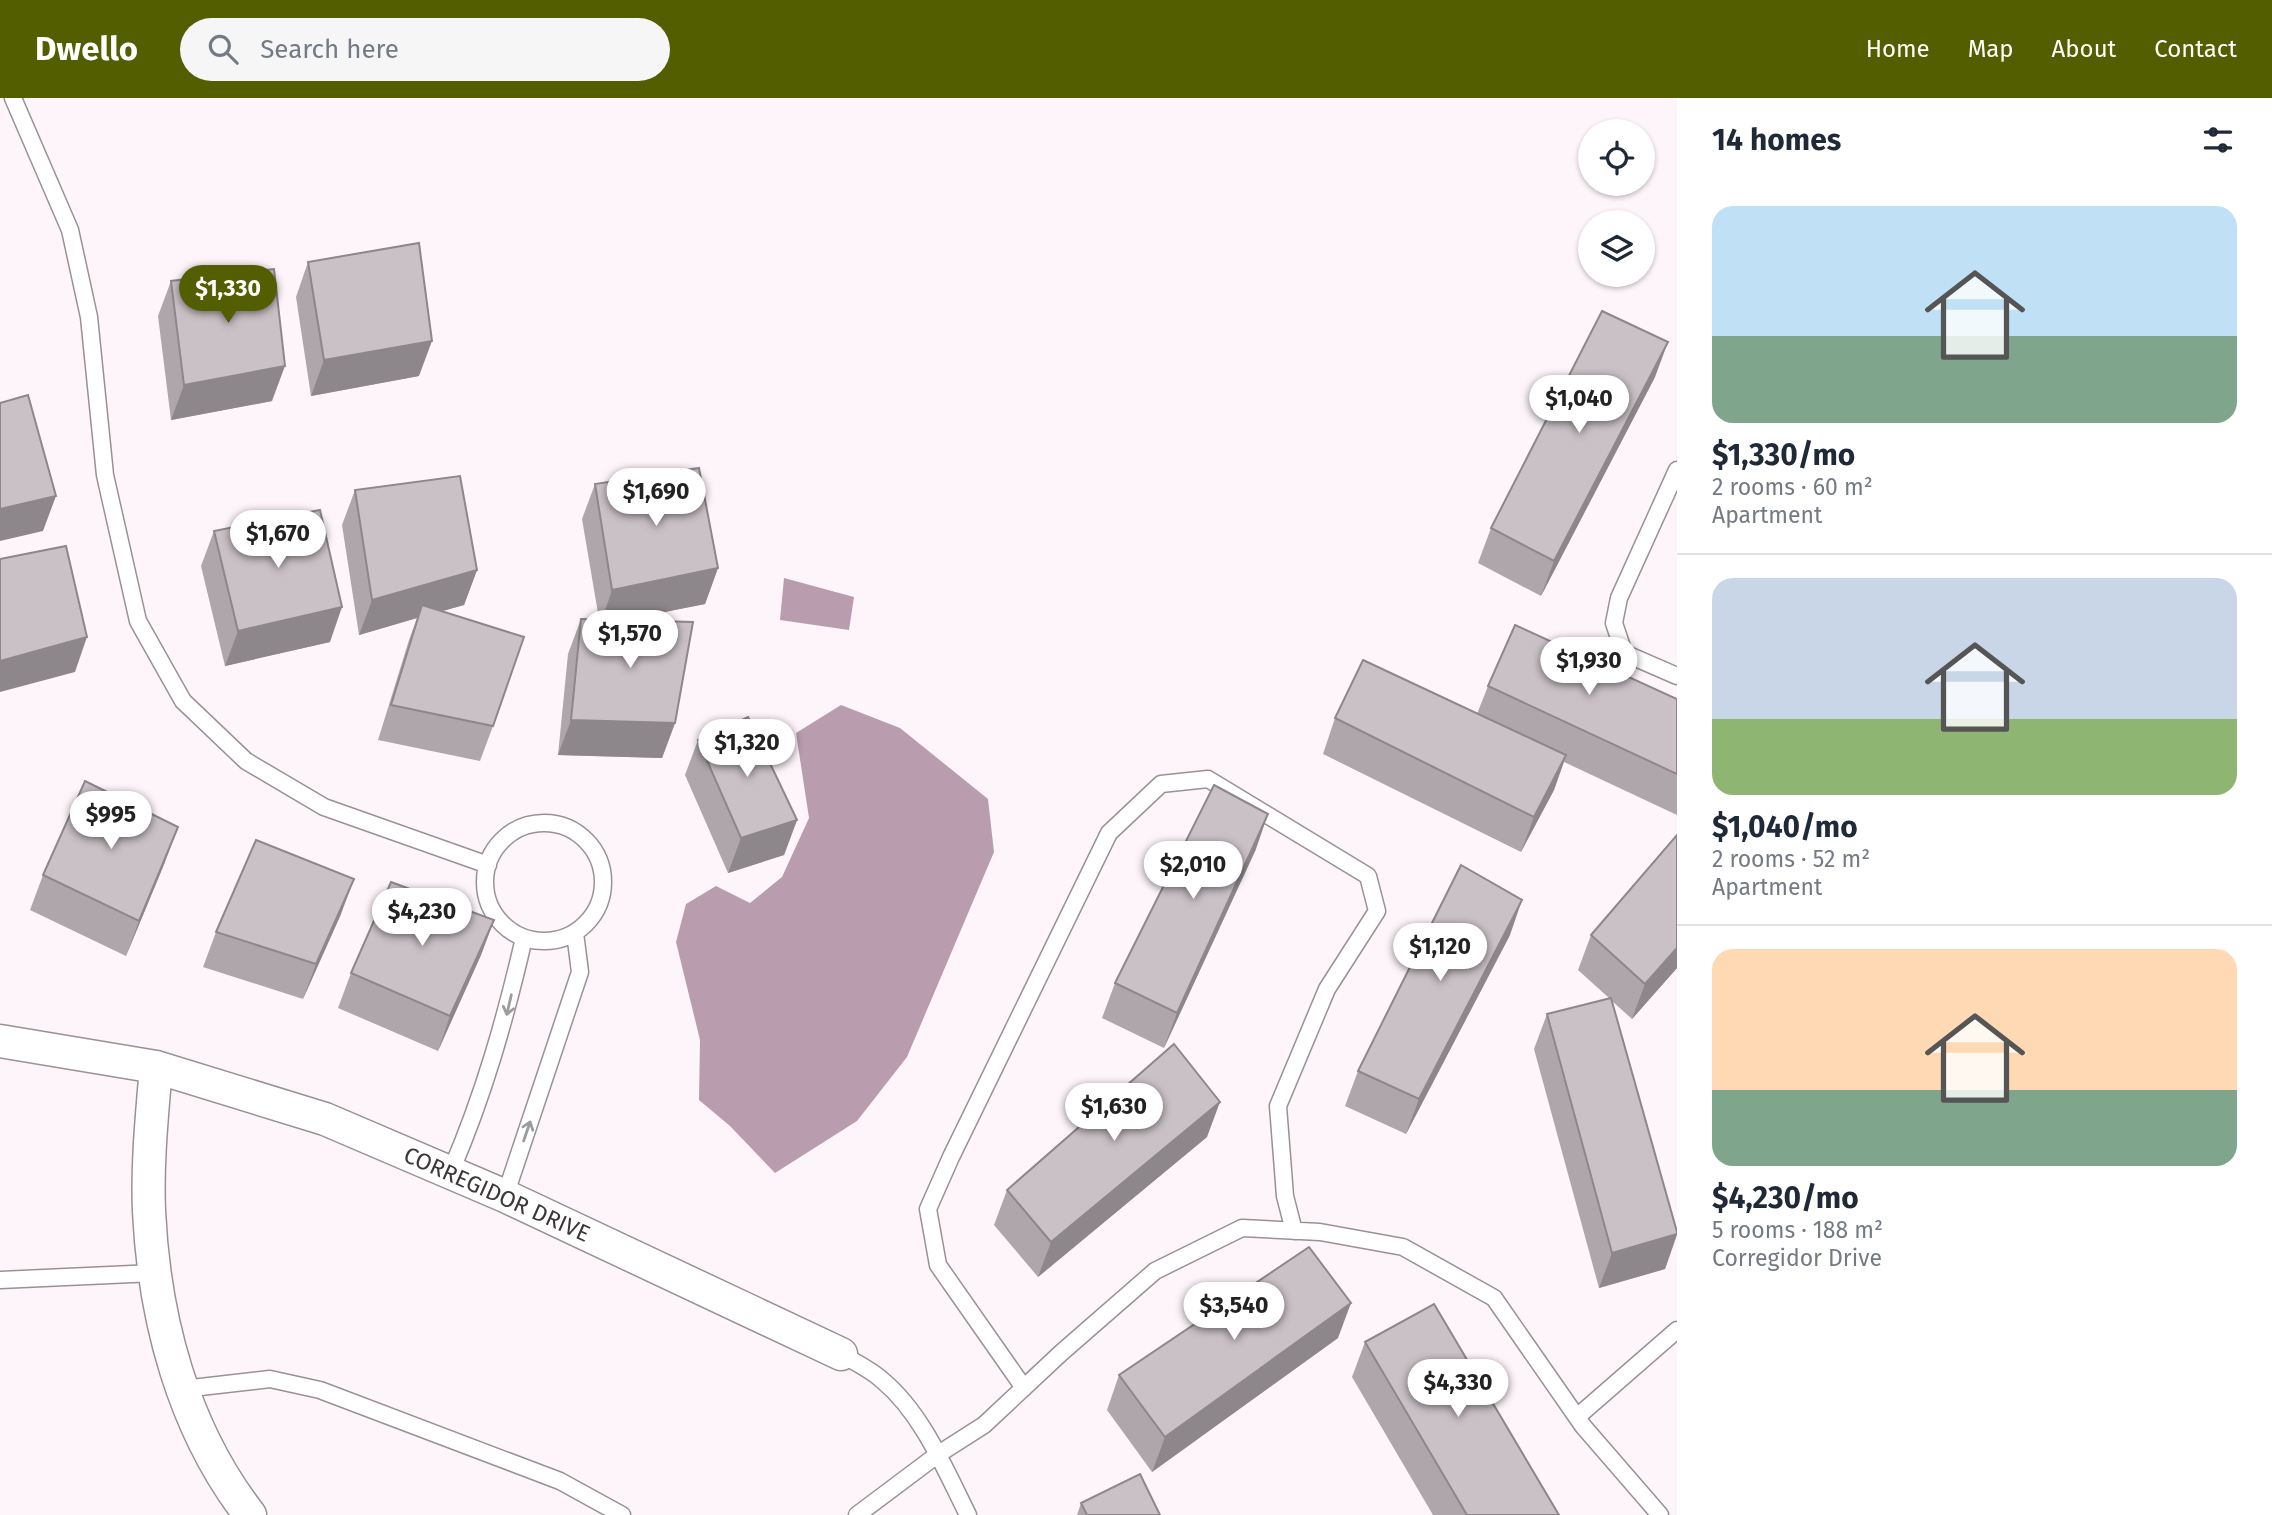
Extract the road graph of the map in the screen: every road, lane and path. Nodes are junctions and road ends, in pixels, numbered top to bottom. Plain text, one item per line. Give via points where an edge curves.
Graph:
1 (13, 98) edge
2 (1677, 470) edge
3 (1677, 676) edge
4 (488, 866) junction
5 (575, 933) junction
6 (524, 938) junction
7 (0, 1041) edge
8 (156, 1067) junction
9 (452, 1171) junction
10 (505, 1196) junction
11 (1294, 1231) junction
12 (154, 1273) junction
13 (0, 1280) edge
14 (1677, 1330) edge
15 (841, 1354) joint
16 (1024, 1388) junction
17 (183, 1390) junction
18 (1577, 1417) junction
19 (937, 1455) junction
20 (250, 1515) edge
21 (622, 1515) edge
22 (857, 1515) edge
23 (968, 1515) edge
24 (1660, 1515) edge

1 - 4 lane via 70,230 89,317 105,475 138,621 183,701 246,761 324,807
2 - 3 lane via 1619,598 1614,623 1625,653
4 - 5 lane via 505,837 527,825 552,823 575,831 593,848 603,871 602,896 592,918
4 - 6 lane via 489,905 503,925
5 - 6 lane via 549,942
10 -> 5 lane via 580,972
6 -> 9 lane via 505,1020
7 - 8 street, CORREGIDOR DRIVE
8 - 9 street, CORREGIDOR DRIVE via 325,1119
8 - 12 street via 149,1145
9 - 10 street, CORREGIDOR DRIVE
10 - 15 street, CORREGIDOR DRIVE
11 - 16 lane via 1242,1228 1155,1271
11 - 16 lane via 1285,1196 1278,1105 1327,989 1377,911 1368,876 1209,779 1161,785 1110,833 928,1209 938,1265
11 - 18 lane via 1403,1247 1494,1298
12 - 13 lane
12 - 17 street via 165,1332
14 - 18 lane
15 - 19 lane, CORREGIDOR DRIVE via 881,1379 906,1404
16 - 19 lane via 984,1425
17 - 20 street via 207,1449
17 - 21 lane via 270,1379 320,1390 560,1480
18 - 24 lane
19 - 22 lane
19 - 23 lane, CORREGIDOR DRIVE

